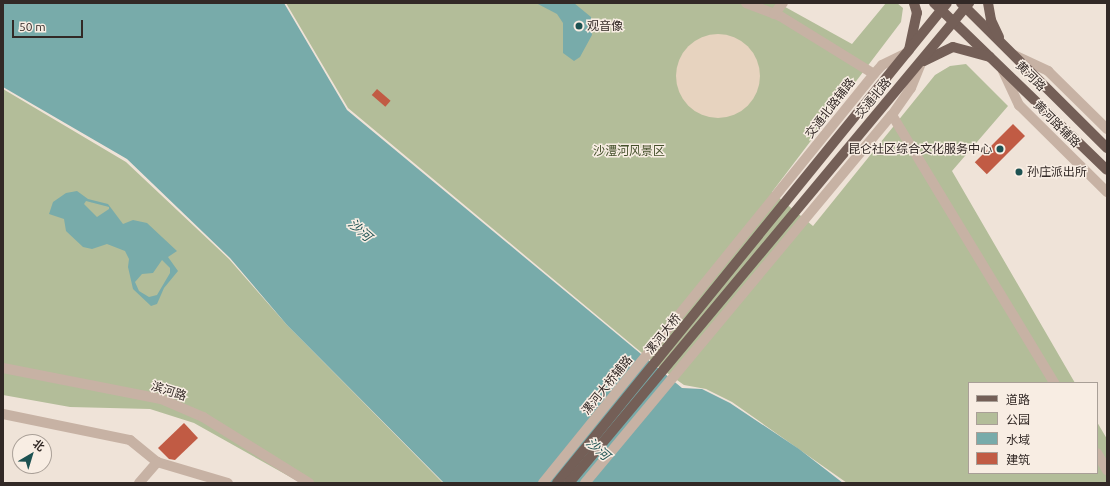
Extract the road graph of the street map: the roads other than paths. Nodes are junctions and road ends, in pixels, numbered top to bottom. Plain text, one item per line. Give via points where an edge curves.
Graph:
1 (746, 3) edge
2 (783, 3) edge
3 (914, 3) edge
4 (988, 3) edge
5 (965, 4) edge
6 (941, 5) edge
7 (774, 14) junction
8 (954, 21) junction
9 (1002, 44) junction
10 (908, 53) junction
11 (1011, 53) junction
12 (993, 58) junction
13 (920, 63) junction
14 (1001, 65) junction
15 (874, 74) junction
16 (892, 115) junction
17 (1107, 129) edge
18 (1107, 148) edge
19 (1107, 170) edge
20 (782, 191) joint
21 (1107, 192) edge
22 (793, 204) junction
23 (3, 368) edge
24 (1053, 382) edge
25 (3, 414) edge
26 (1098, 455) edge
27 (157, 462) junction
28 (1107, 470) edge
29 (139, 483) edge
30 (228, 483) edge
31 (309, 483) edge
32 (543, 483) edge
33 (557, 483) edge
34 (570, 483) edge
35 (585, 483) edge

1 - 7 street
2 - 7 street
3 - 10 main road via 917,13
4 - 9 main road via 991,20
5 - 8 main road, 交通北路
5 - 9 main road, 黄河路
6 - 8 main road, 黄河路
6 - 10 main road, 交通北路
7 - 15 street
8 - 12 main road, 黄河路
8 - 13 main road, 交通北路
9 - 11 main road, 黄河路
10 - 15 street, 交通北路辅路 via 882,65
10 - 22 main road, 交通北路
11 - 17 street via 1048,71
11 - 18 main road, 黄河路
12 - 13 main road via 953,47
12 - 14 main road, 黄河路
13 - 16 street via 911,88
13 - 22 main road, 交通北路
14 - 19 main road, 黄河路
14 - 21 street, 黄河路辅路 via 1019,105
15 - 20 street, 交通北路辅路
16 - 24 street
16 - 35 street
20 - 32 street, 漯河大桥辅路
22 - 33 main road, 漯河大桥
22 - 34 main road, 漯河大桥
23 - 31 street, 滨河路 via 161,399 203,417
25 - 27 street via 130,440
26 - 28 street
27 - 29 street
27 - 30 street

